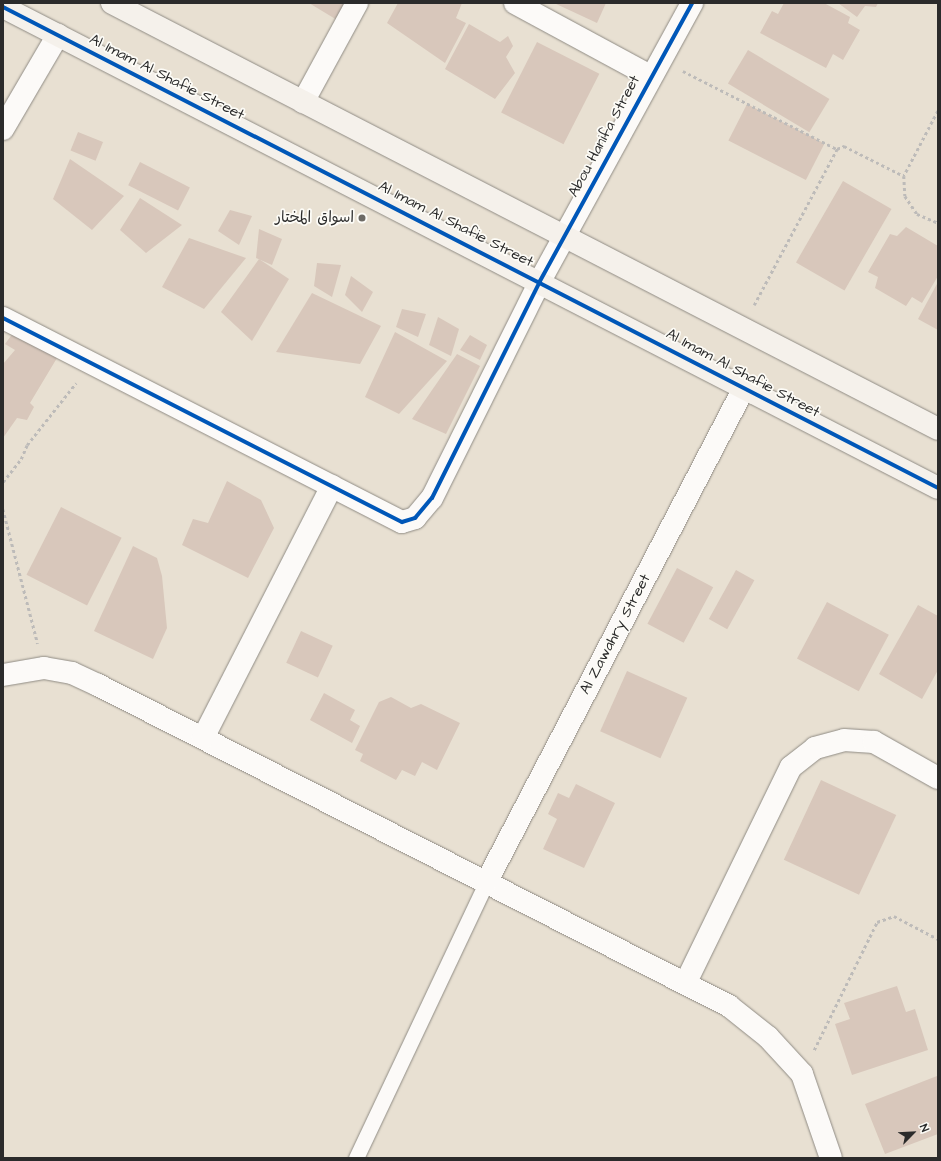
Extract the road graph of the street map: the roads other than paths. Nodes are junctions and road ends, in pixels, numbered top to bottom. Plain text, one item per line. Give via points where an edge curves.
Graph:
1 (112, 3) edge
2 (357, 3) edge
3 (692, 3) edge
4 (520, 4) edge
5 (3, 7) edge
6 (58, 35) junction
7 (655, 67) junction
8 (303, 102) junction
9 (3, 129) edge
10 (564, 237) junction
11 (540, 281) junction
12 (3, 318) edge
13 (744, 388) junction
14 (938, 429) edge
15 (332, 486) junction
16 (938, 488) edge
17 (3, 675) edge
18 (203, 738) junction
19 (938, 778) edge
20 (486, 881) junction
21 (686, 982) junction
22 (356, 1158) edge
23 (831, 1158) edge

1 - 8 street
2 - 8 street
3 - 7 street, Abou Hanifa Street
4 - 7 street
5 - 6 street, Al Imam Al Shafie Street
6 - 9 street
6 - 11 street, Al Imam Al Shafie Street
7 - 10 street, Abou Hanifa Street
8 - 10 street
10 - 11 street, Abou Hanifa Street
10 - 14 street
11 - 13 street, Al Imam Al Shafie Street
11 - 15 street, Abou Hanifa Street via 426,510 402,522
12 - 15 street
13 - 16 street, Al Imam Al Shafie Street
13 - 20 street, Al Zawahry Street
15 - 18 street
17 - 18 street via 44,668 72,673
18 - 20 street
19 - 21 street via 874,742 844,740 815,748 791,768
20 - 21 street
20 - 22 lane
21 - 23 street via 729,1006 768,1037 802,1074

